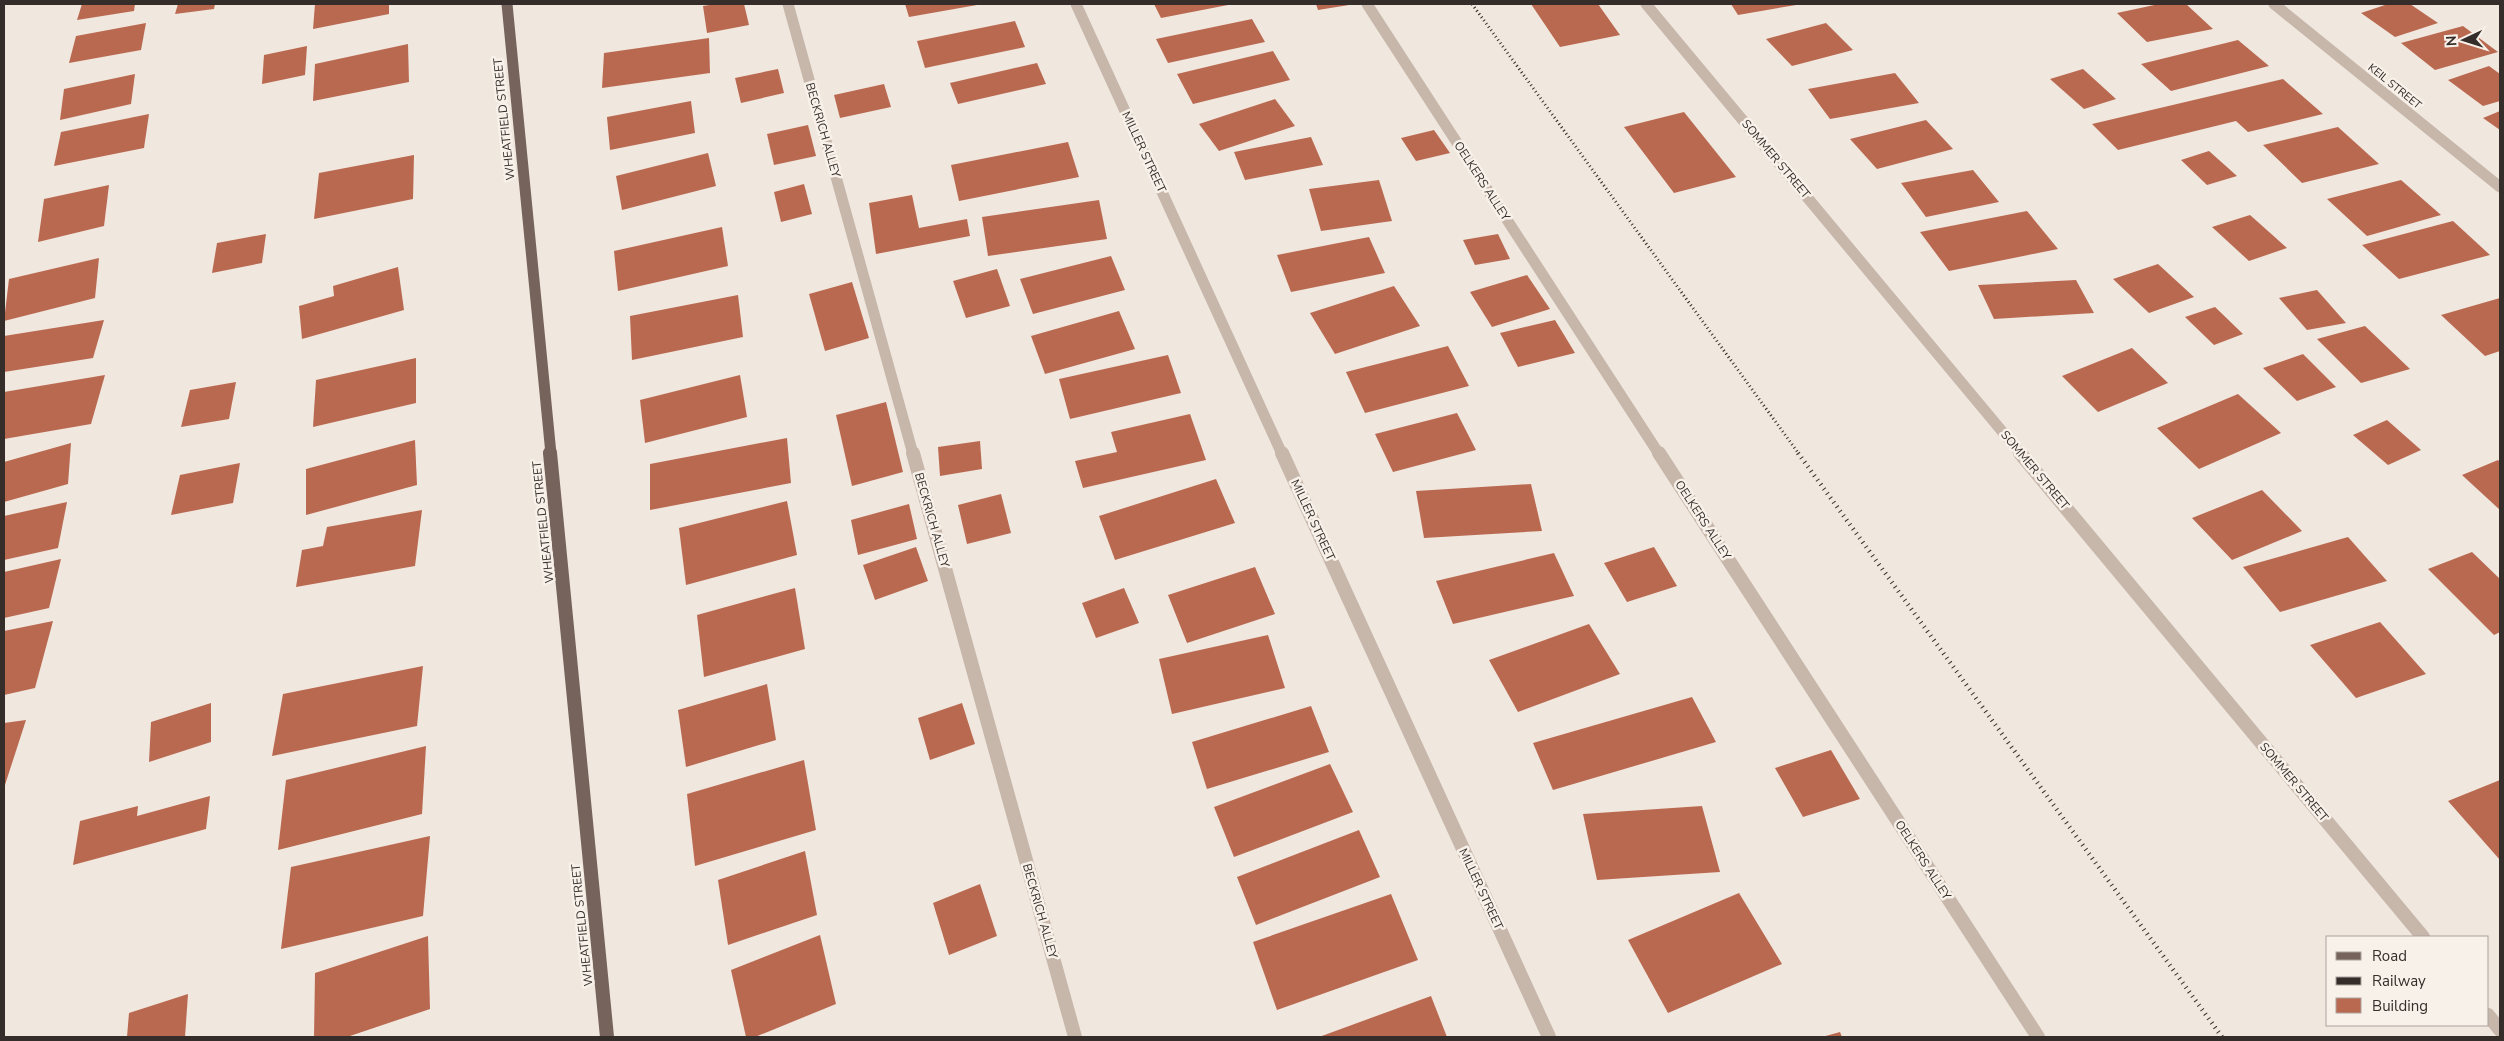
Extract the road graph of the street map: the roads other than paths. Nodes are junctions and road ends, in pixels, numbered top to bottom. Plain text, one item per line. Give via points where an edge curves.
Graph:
1 (507, 4) edge
2 (788, 4) edge
3 (1076, 4) edge
4 (1367, 4) edge
5 (1646, 4) edge
6 (2274, 4) edge
7 (2500, 187) edge
8 (2422, 936) edge
9 (2489, 1016) edge
10 (2500, 1030) edge
11 (607, 1037) edge
12 (1076, 1037) edge
13 (1549, 1037) edge
14 (2038, 1037) edge

1 - 11 main road, WHEATFIELD STREET
2 - 12 street, BECKRICH ALLEY
3 - 13 street, MILLER STREET
4 - 14 street, OELKERS ALLEY
5 - 8 street, SOMMER STREET
6 - 7 street, KEIL STREET
9 - 10 street

